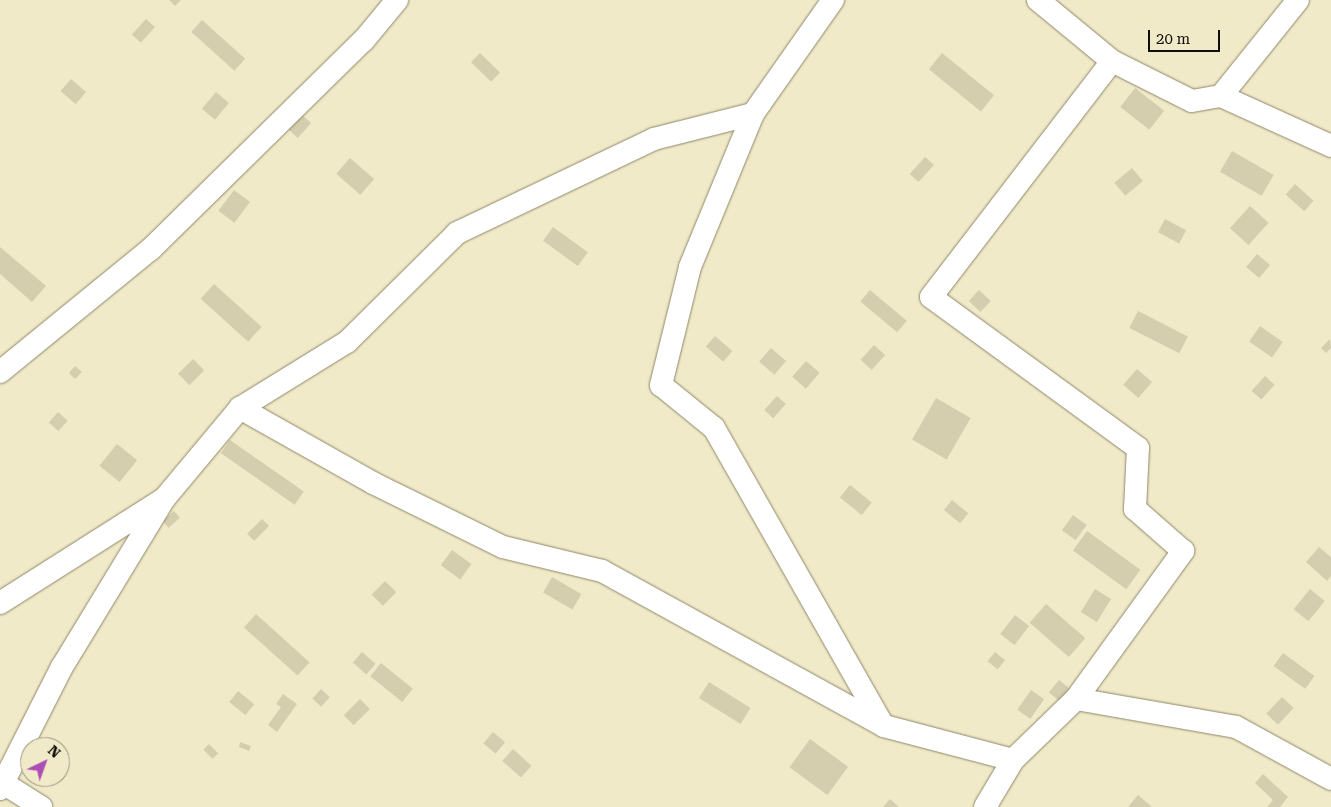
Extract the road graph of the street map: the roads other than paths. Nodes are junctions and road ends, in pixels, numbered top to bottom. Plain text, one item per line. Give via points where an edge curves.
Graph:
1 (397, 0) edge
2 (833, 0) edge
3 (1038, 0) edge
4 (1298, 0) edge
5 (1112, 60) junction
6 (1221, 96) junction
7 (753, 114) junction
8 (1331, 146) edge
9 (0, 372) edge
10 (240, 408) junction
11 (164, 499) junction
12 (0, 603) edge
13 (1076, 699) junction
14 (884, 726) junction
15 (1013, 760) junction
16 (1331, 779) edge
17 (1, 784) edge
18 (41, 807) edge
19 (985, 807) edge

1 - 9 street via 364,40 151,249
2 - 7 street
3 - 5 street
4 - 6 street
5 - 6 street via 1192,101
5 - 13 street via 931,297 1138,448 1135,509 1183,551
6 - 8 street
7 - 10 street via 654,139 457,233 347,342
7 - 14 street via 690,267 661,385 714,428
10 - 11 street
10 - 14 street via 373,483 502,547 602,571
11 - 12 street
11 - 17 street via 62,667
13 - 15 street
13 - 16 street via 1236,727
14 - 15 street
15 - 19 street
17 - 18 street

